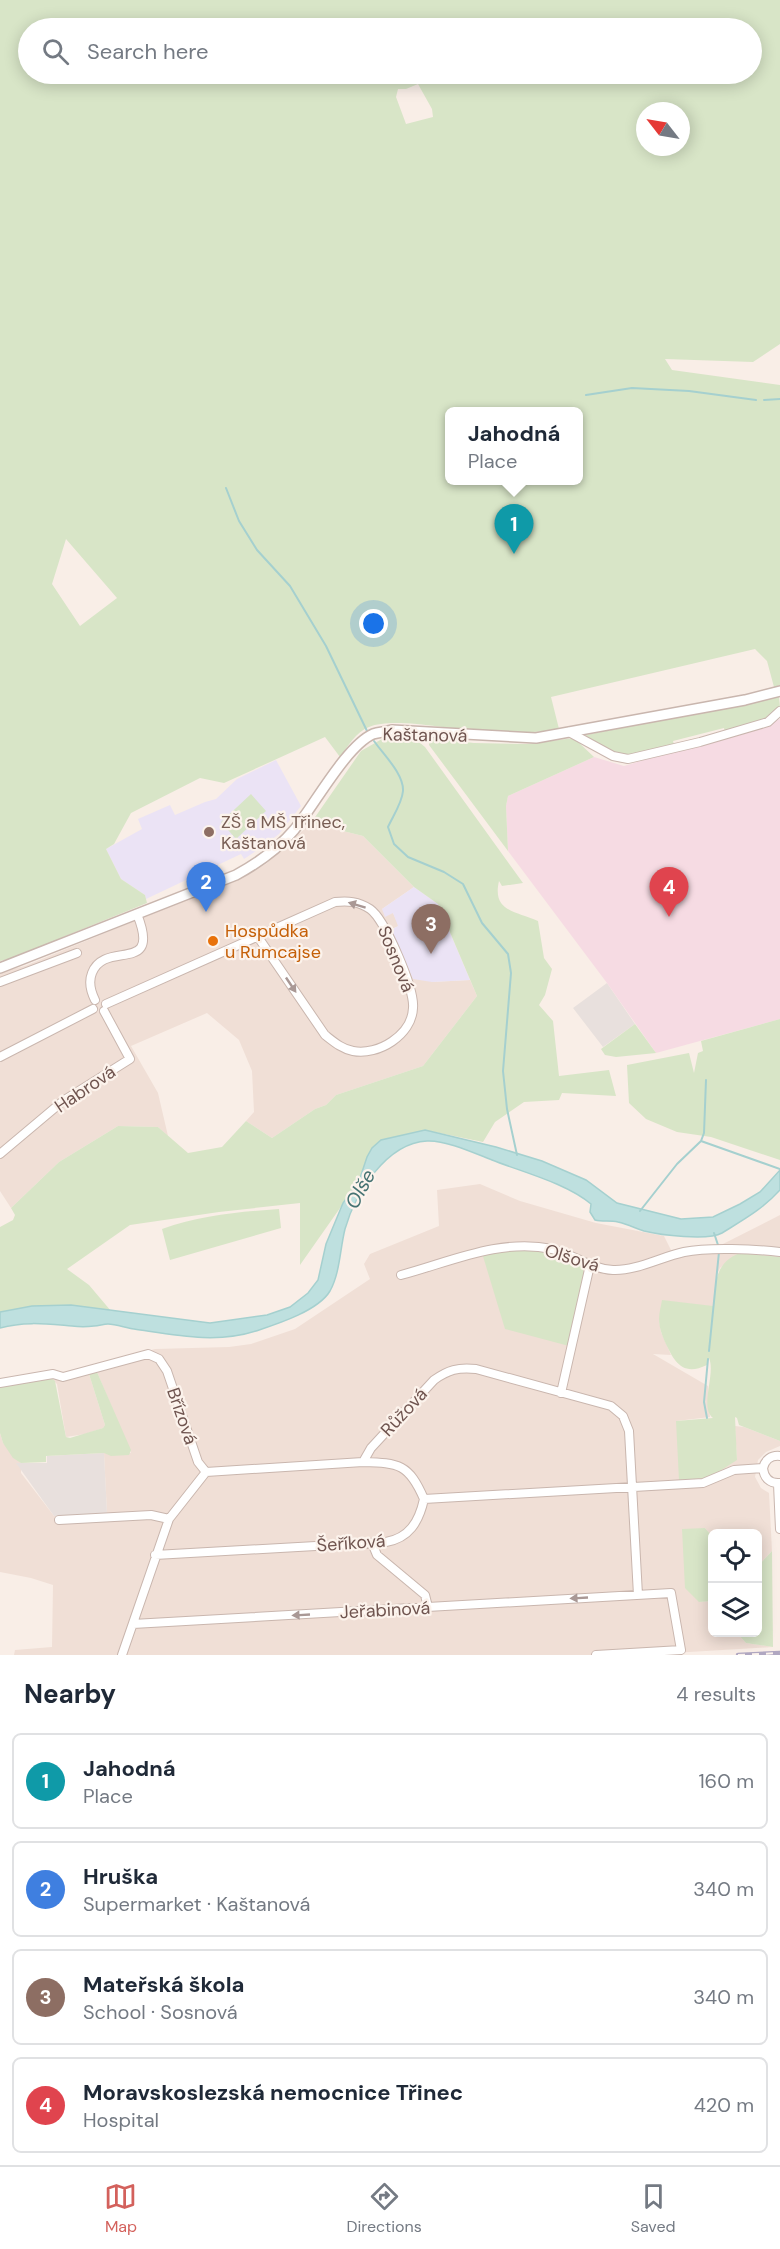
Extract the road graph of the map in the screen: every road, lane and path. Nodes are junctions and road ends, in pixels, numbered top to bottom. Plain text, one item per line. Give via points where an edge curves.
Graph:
1 (780, 691) edge
2 (780, 711) edge
3 (569, 732) junction
4 (137, 914) junction
5 (258, 937) junction
6 (77, 953) dead end
7 (0, 968) edge
8 (0, 982) edge
9 (94, 1005) junction
10 (105, 1008) junction
11 (0, 1057) edge
12 (0, 1154) edge
13 (780, 1252) edge
14 (590, 1264) junction
15 (401, 1275) dead end
16 (0, 1383) edge
17 (561, 1393) junction
18 (780, 1456) edge
19 (363, 1462) junction
20 (763, 1468) junction
21 (206, 1472) junction
22 (779, 1483) edge
23 (632, 1487) junction
24 (424, 1499) junction
25 (169, 1519) junction
26 (59, 1520) dead end
27 (780, 1529) edge
28 (372, 1543) junction
29 (155, 1555) junction
30 (638, 1595) junction
31 (428, 1607) junction
32 (133, 1624) junction
33 (122, 1655) edge
34 (596, 1655) edge

1 - 3 street, Kaštanová
2 - 3 street via 768,722 628,759 613,756
3 - 4 street, Kaštanová via 536,738 392,730 373,734 351,754 294,829 258,863
4 - 7 street, Kaštanová
4 - 9 street via 144,933 143,944 134,954 109,957 97,964 90,979
5 -> 5 street, Sosnová via 325,1035 340,1047 368,1052 400,1036 411,1022 414,1007 410,986 383,925 371,910 353,901 335,902
5 - 10 street, Sosnová
6 - 8 street
9 - 10 street via 101,1000
9 - 11 street
10 - 12 street, Habrová via 130,1059 63,1101
13 - 14 street, Olšová via 686,1251 613,1270
14 - 15 street, Olšová via 558,1251 521,1246 491,1248
14 - 17 street
16 - 21 street, Břízová via 52,1374 63,1377 148,1354 159,1359 167,1371 198,1462
17 - 19 street, Růžová via 476,1369 446,1371 385,1432
17 - 23 street, Růžová via 611,1406 623,1416 629,1431
18 - 20 street via 772,1457
19 - 21 street
19 - 24 street via 395,1463 409,1473
20 - 22 street via 767,1479
20 - 23 street via 734,1470 703,1483
21 - 25 street
22 - 27 street
23 - 24 street
23 - 30 street, Růžová
24 - 28 street, Šeříková via 418,1519 403,1537
25 - 26 street via 151,1515
25 - 29 street
28 - 29 street, Šeříková
28 - 31 street via 377,1555 425,1595
29 - 32 street
30 -> 31 street, Jeřabinová
30 - 34 street, Jeřabinová via 671,1593 681,1650
31 -> 32 street, Jeřabinová
32 - 33 street

